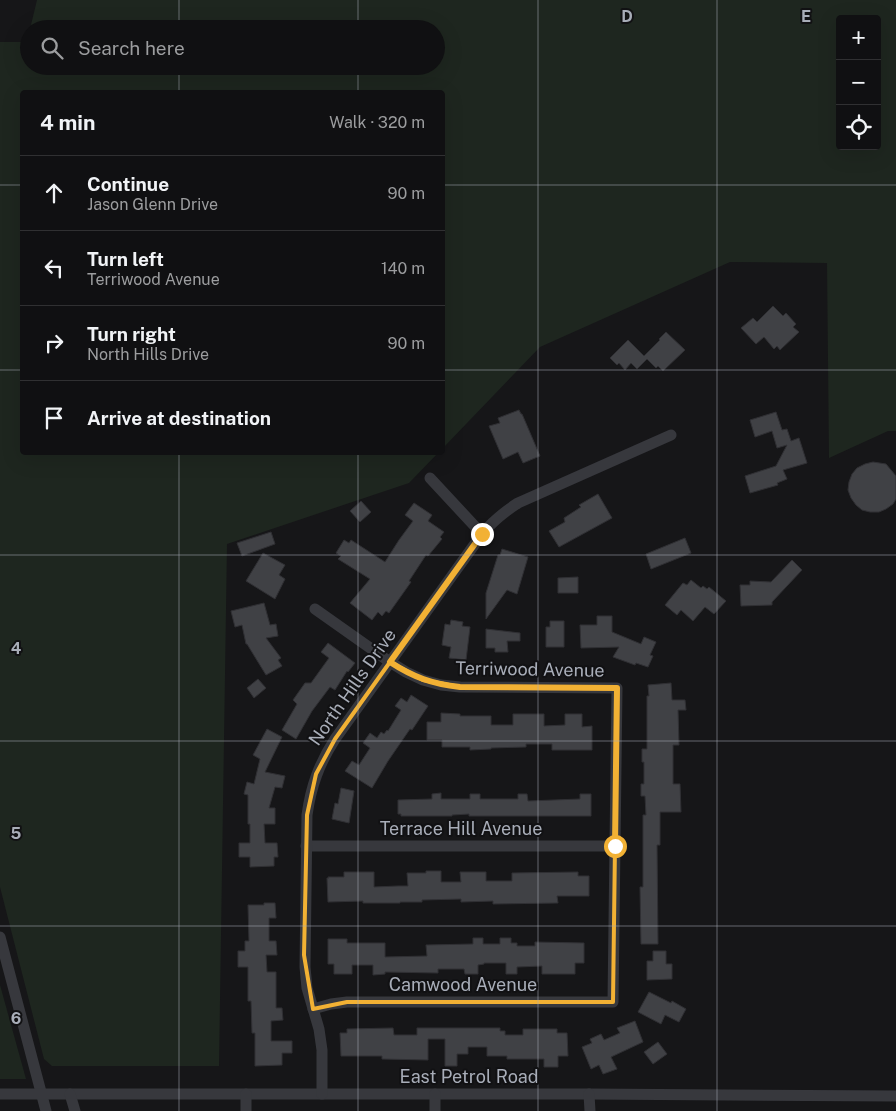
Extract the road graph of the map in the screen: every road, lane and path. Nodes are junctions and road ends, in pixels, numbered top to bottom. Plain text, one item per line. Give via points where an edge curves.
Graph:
1 (671, 434) dead end
2 (430, 478) dead end
3 (482, 534) junction
4 (315, 609) dead end
5 (390, 662) junction
6 (306, 846) junction
7 (615, 846) junction
8 (0, 937) edge
9 (313, 1009) junction
10 (0, 1094) edge
11 (41, 1094) junction
12 (70, 1094) junction
13 (246, 1094) junction
14 (322, 1094) junction
15 (435, 1094) junction
16 (589, 1094) junction
17 (896, 1096) edge
18 (46, 1111) edge
19 (75, 1111) edge
20 (246, 1111) edge
21 (435, 1111) edge
22 (590, 1111) edge

1 - 3 street, North Hills Drive via 518,503 504,511
2 - 3 street
3 - 5 street, North Hills Drive
4 - 5 street, Terriwood Avenue
5 - 6 street, North Hills Drive via 325,754 310,794
5 - 7 street, Terriwood Avenue via 423,680 441,685 617,688
6 - 7 street, Terrace Hill Avenue
6 - 9 street, North Hills Drive via 304,967
7 - 9 street, Camwood Avenue via 613,1002 347,1002
8 - 11 street
9 - 14 street, North Hills Drive via 322,1050
10 - 11 street, East Petrol Road
11 - 12 street, East Petrol Road
11 - 18 street
12 - 13 street, East Petrol Road
12 - 19 street
13 - 14 street, East Petrol Road
13 - 20 street
14 - 15 street, East Petrol Road
15 - 16 street, East Petrol Road
15 - 21 street
16 - 17 street, East Petrol Road
16 - 22 street

